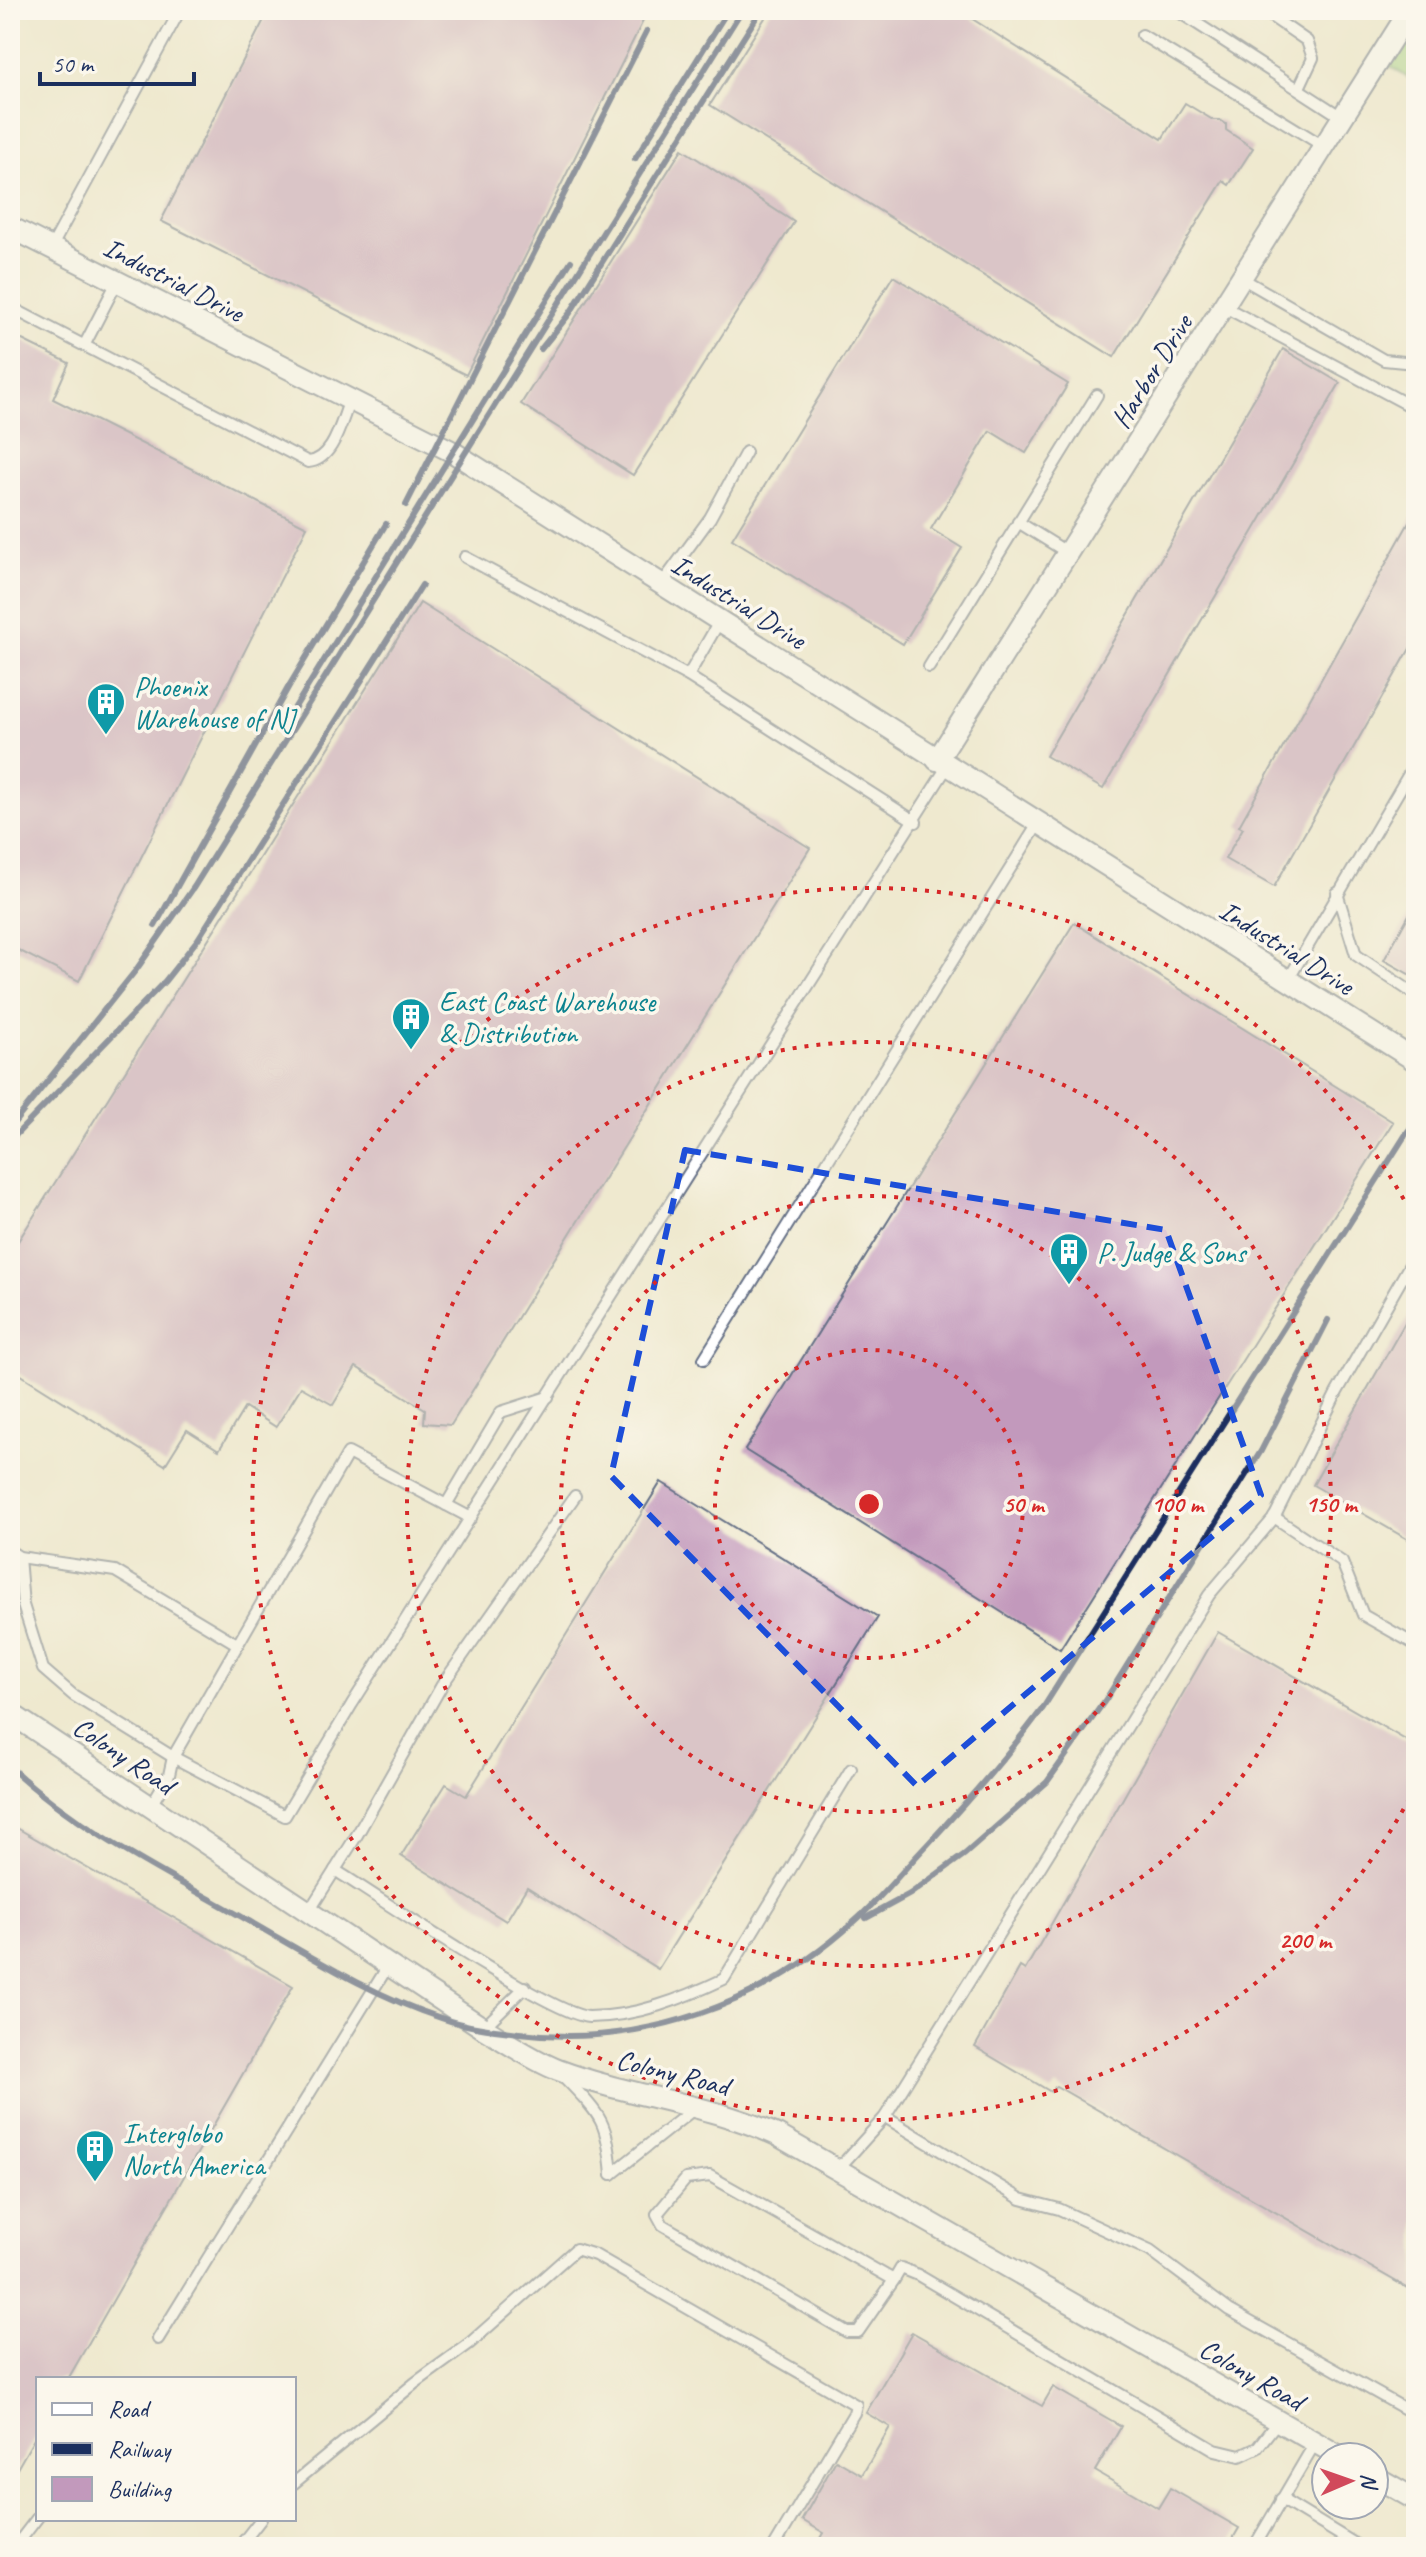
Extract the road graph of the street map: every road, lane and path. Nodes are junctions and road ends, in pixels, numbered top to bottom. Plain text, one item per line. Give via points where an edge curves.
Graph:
1 (180, 10) edge
2 (1176, 10) edge
3 (1262, 10) edge
4 (1410, 10) edge
5 (1142, 35) dead end
6 (1299, 88) junction
7 (1343, 118) junction
8 (1325, 147) junction
9 (10, 227) edge
10 (51, 248) junction
11 (1243, 279) junction
12 (117, 282) junction
13 (10, 307) edge
14 (1225, 307) junction
15 (85, 344) junction
16 (1416, 360) edge
17 (1097, 395) dead end
18 (350, 400) junction
19 (1416, 409) edge
20 (746, 452) dead end
21 (1018, 522) junction
22 (1068, 553) junction
23 (465, 557) dead end
24 (661, 585) junction
25 (719, 622) junction
26 (929, 667) dead end
27 (688, 676) junction
28 (1416, 762) edge
29 (942, 764) junction
30 (916, 822) junction
31 (1038, 824) junction
32 (1337, 893) junction
33 (1288, 980) junction
34 (1416, 995) edge
35 (1416, 1061) edge
36 (1416, 1254) edge
37 (704, 1359) dead end
38 (548, 1397) junction
39 (575, 1496) dead end
40 (446, 1505) junction
41 (1274, 1517) junction
42 (471, 1518) junction
43 (14, 1554) edge
44 (237, 1644) junction
45 (1416, 1645) edge
46 (10, 1713) edge
47 (173, 1757) junction
48 (851, 1769) dead end
49 (150, 1807) junction
50 (335, 1870) junction
51 (308, 1913) junction
52 (388, 1966) junction
53 (525, 1987) junction
54 (483, 2028) junction
55 (556, 2069) junction
56 (697, 2106) junction
57 (885, 2117) junction
58 (837, 2170) junction
59 (894, 2280) junction
60 (158, 2339) dead end
61 (1416, 2415) edge
62 (1278, 2421) junction
63 (1312, 2441) edge
64 (1310, 2451) edge
65 (296, 2481) edge
66 (1390, 2485) edge
67 (1281, 2499) junction
68 (1416, 2500) edge
69 (36, 2520) edge
70 (259, 2521) edge
71 (15, 2547) edge
72 (239, 2547) edge
73 (774, 2547) edge
74 (1254, 2547) edge
75 (1360, 2547) edge

1 - 10 lane
2 - 6 lane
3 - 6 lane via 1307,41 1313,58
4 - 7 street, Harbor Drive
5 - 8 lane
6 - 7 lane
7 - 8 street, Harbor Drive
8 - 11 street, Harbor Drive
9 - 10 street, Industrial Drive
10 - 12 street, Industrial Drive
11 - 14 street, Harbor Drive
11 - 16 lane via 1384,360
12 - 15 lane
12 - 18 street, Industrial Drive
13 - 15 lane
14 - 19 lane
14 - 22 street, Harbor Drive
15 - 18 lane via 308,462 328,453
17 - 21 lane
18 - 24 street, Industrial Drive via 451,451
20 - 24 lane via 710,518
21 - 22 lane
21 - 26 lane
22 - 29 street, Harbor Drive
23 - 27 lane
24 - 25 street, Industrial Drive
25 - 27 lane
25 - 29 street, Industrial Drive
27 - 30 lane
28 - 32 lane
29 - 30 lane
29 - 31 street, Industrial Drive
30 - 38 lane
31 - 33 street, Industrial Drive
31 - 37 lane
32 - 33 lane
32 - 34 lane via 1356,955
33 - 35 street, Industrial Drive
36 - 41 lane
38 - 40 lane via 501,1412
38 - 42 lane
39 - 50 lane via 442,1685
40 - 42 lane
40 - 44 lane via 348,1453
41 - 45 lane via 1342,1562 1363,1615
41 - 57 lane via 1209,1595
42 - 47 lane via 285,1816
43 - 44 lane via 115,1571
43 - 47 lane via 43,1669 73,1695
44 - 47 lane
46 - 49 street, Colony Road
47 - 49 lane
48 - 53 lane via 724,1979 645,2010 586,2017
49 - 51 street, Colony Road
50 - 51 lane
50 - 53 lane
51 - 52 street, Colony Road
52 - 54 street, Colony Road
52 - 60 lane
53 - 54 lane
54 - 55 street, Colony Road
55 - 56 street, Colony Road
55 - 56 lane via 601,2116 612,2174
56 - 58 street, Colony Road via 737,2117
57 - 58 lane
57 - 61 lane via 1021,2199 1059,2209 1150,2251 1229,2310
58 - 62 street, Colony Road
59 - 59 lane via 710,2176 686,2179 657,2214 663,2225 847,2332 858,2332
59 - 62 lane via 901,2268 918,2275 1215,2450 1240,2456 1257,2448
62 - 63 street, Colony Road
64 - 67 lane
65 - 73 lane via 470,2343 576,2249 595,2255 856,2405
66 - 68 street
67 - 74 lane
67 - 75 lane
69 - 71 lane
70 - 72 lane

